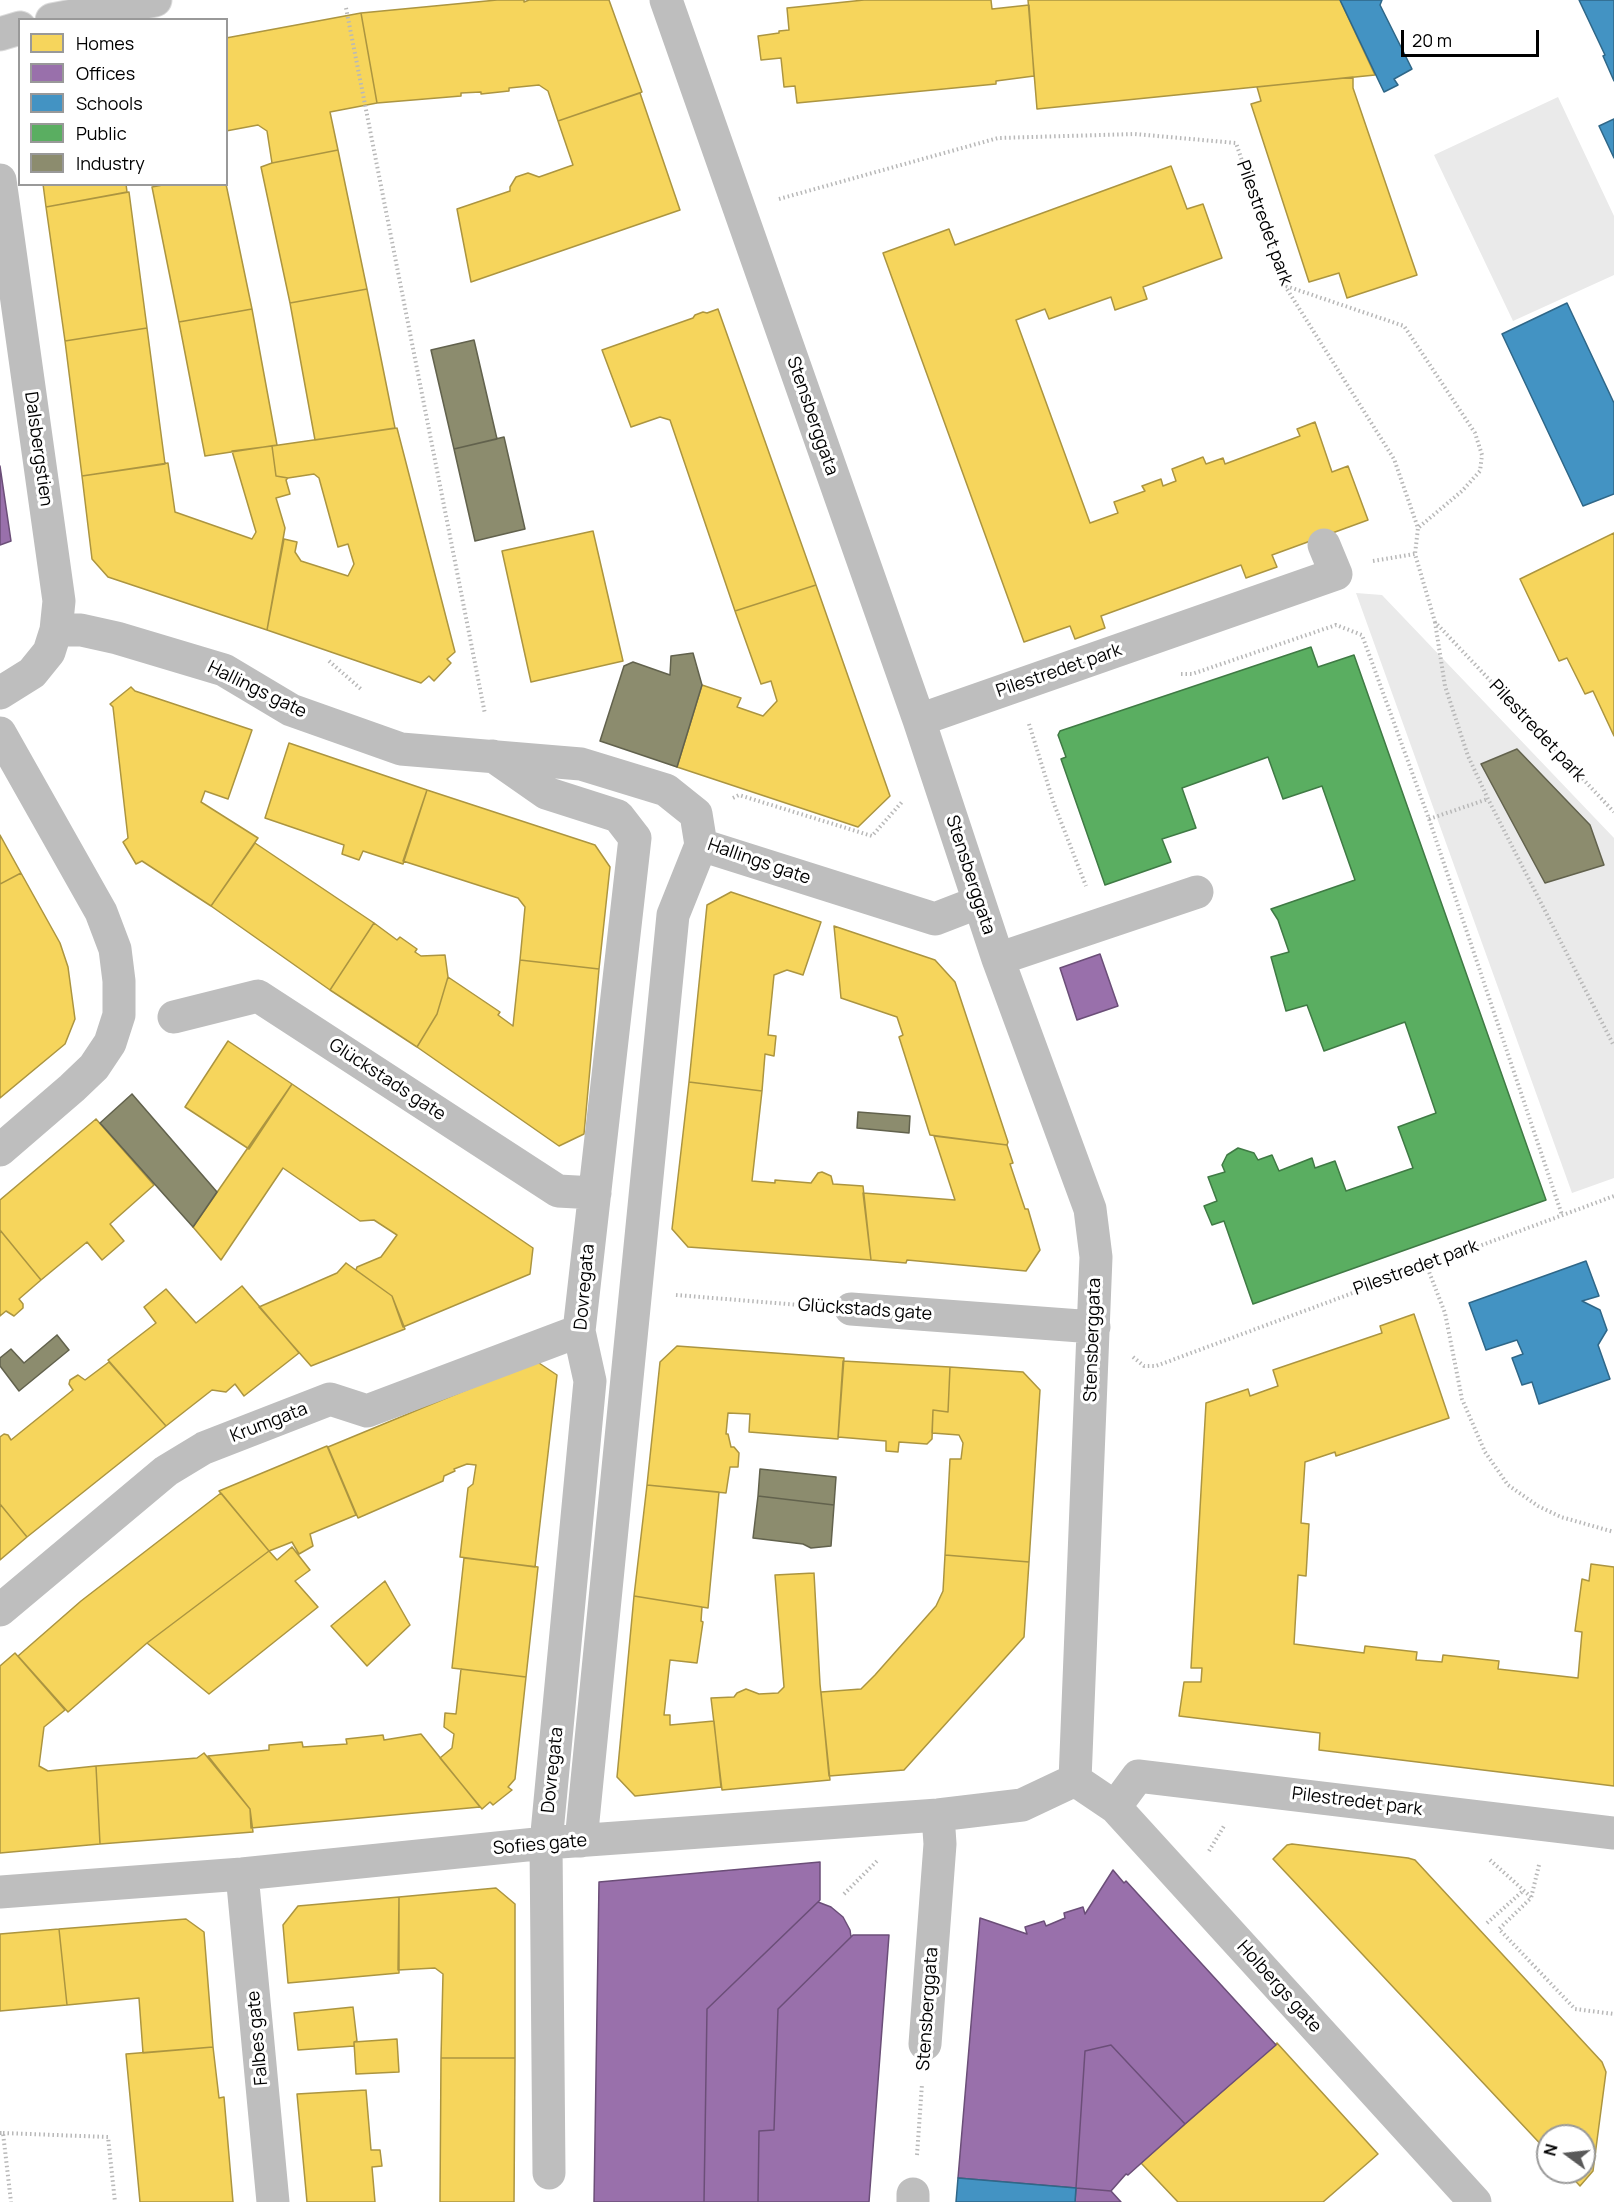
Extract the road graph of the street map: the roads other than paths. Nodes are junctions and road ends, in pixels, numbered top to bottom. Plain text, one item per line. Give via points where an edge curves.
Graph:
1 (156, 0) edge
2 (666, 0) edge
3 (62, 18) edge
4 (18, 29) edge
5 (0, 34) edge
6 (0, 180) edge
7 (1330, 560) road end
8 (56, 630) junction
9 (0, 693) edge
10 (920, 720) junction
11 (0, 733) edge
12 (493, 756) junction
13 (698, 829) junction
14 (1197, 892) dead end
15 (979, 902) junction
16 (998, 959) junction
17 (174, 1017) dead end
18 (0, 1150) edge
19 (595, 1193) junction
20 (851, 1309) road end
21 (1094, 1327) junction
22 (579, 1331) junction
23 (0, 1610) edge
24 (1075, 1780) junction
25 (1115, 1807) junction
26 (938, 1815) junction
27 (1614, 1833) edge
28 (581, 1840) junction
29 (546, 1843) junction
30 (242, 1874) junction
31 (0, 1892) edge
32 (925, 2044) road end
33 (549, 2173) dead end
34 (273, 2202) edge
35 (1475, 2202) edge

1 - 3 main road
2 - 10 street, Stensberggata
4 - 5 main road
6 - 8 street, Dalsbergstien via 59,601
7 - 10 street, Pilestredet park via 1167,633
8 - 9 street, Dalsbergstien via 49,651 32,673
8 - 12 street, Hallings gate via 81,630 117,638 224,670 291,710 401,749
10 - 15 street, Stensberggata
11 - 18 street via 101,912 115,950 119,1015 110,1043 94,1067
12 - 13 street, Hallings gate via 581,764 666,790
12 - 19 street, Dovregata via 546,793 618,816 635,838
13 - 15 street, Hallings gate via 935,920
13 - 28 street, Dovregata via 673,915
14 - 16 street
15 - 16 street, Stensberggata
16 - 21 street, Stensberggata via 1090,1209 1096,1257
17 - 19 street, Glückstads gate via 258,996 558,1191
19 - 22 street, Dovregata
20 - 21 street, Glückstads gate
21 - 24 street, Stensberggata
22 - 23 street, Krumgata via 367,1411 330,1399 204,1448 166,1471
22 - 29 street, Dovregata via 590,1381
24 - 25 street, Holbergs gate
24 - 26 street, Sofies gate via 1022,1805
25 - 27 street, Pilestredet park via 1138,1776
25 - 35 street, Holbergs gate
26 - 28 street, Sofies gate
26 - 32 street, Stensberggata via 940,1844
28 - 29 street, Sofies gate
29 - 30 street, Sofies gate
29 - 33 street, Dovregata
30 - 31 street, Sofies gate
30 - 34 street, Falbes gate

